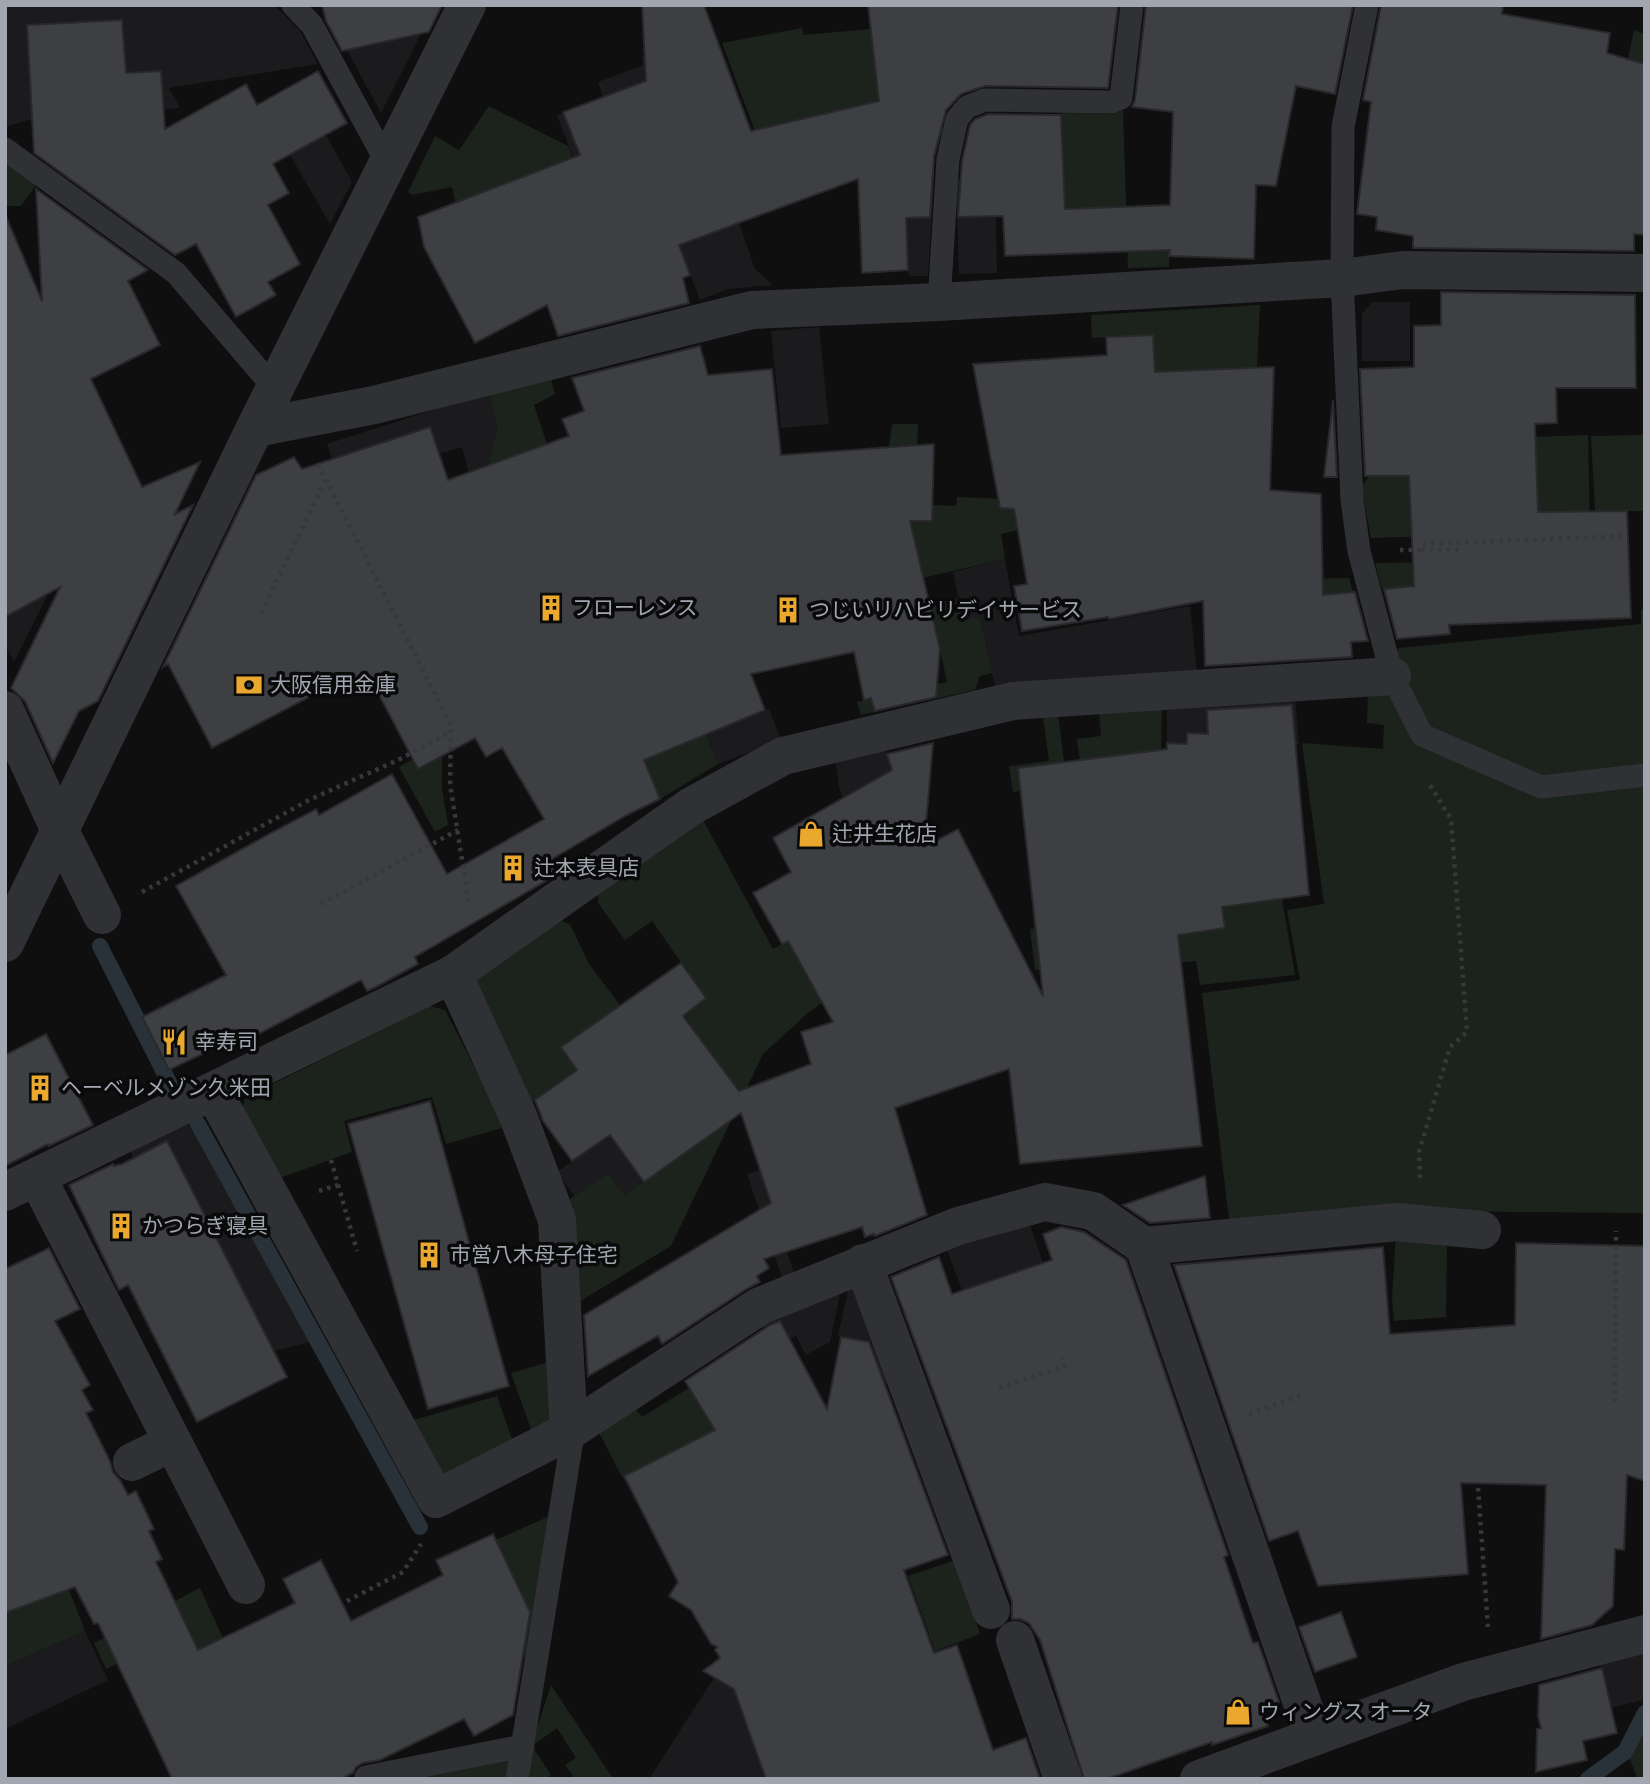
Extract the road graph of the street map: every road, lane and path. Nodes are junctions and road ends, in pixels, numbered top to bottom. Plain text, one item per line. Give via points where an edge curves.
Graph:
1 (293, 5) edge
2 (467, 5) edge
3 (1132, 5) edge
4 (1367, 5) edge
5 (5, 149) edge
6 (387, 163) junction
7 (1645, 273) edge
8 (1342, 278) junction
9 (939, 302) junction
10 (275, 389) junction
11 (296, 420) junction
12 (255, 428) junction
13 (326, 479) junction
14 (1623, 536) dead end
15 (1420, 550) junction
16 (1459, 550) dead end
17 (1359, 551) junction
18 (261, 613) dead end
19 (1392, 676) junction
20 (5, 710) edge
21 (451, 732) junction
22 (1422, 772) dead end
23 (1645, 775) edge
24 (458, 830) junction
25 (60, 831) junction
26 (321, 904) dead end
27 (102, 915) joint
28 (5, 943) edge
29 (465, 966) junction
30 (213, 1091) junction
31 (21, 1184) edge
32 (1417, 1224) junction
33 (1482, 1230) dead end
34 (1616, 1231) dead end
35 (1144, 1245) junction
36 (863, 1264) junction
37 (1062, 1358) dead end
38 (999, 1388) dead end
39 (1305, 1394) dead end
40 (1615, 1402) dead end
41 (1207, 1429) junction
42 (569, 1431) junction
43 (173, 1442) junction
44 (132, 1462) dead end
45 (1478, 1488) dead end
46 (436, 1499) junction
47 (246, 1585) dead end
48 (347, 1601) dead end
49 (991, 1610) dead end
50 (1645, 1634) edge
51 (1015, 1640) dead end
52 (1492, 1675) junction
53 (1314, 1737) junction
54 (523, 1746) junction
55 (366, 1777) edge
56 (517, 1779) edge
57 (1063, 1779) edge
58 (1199, 1779) edge

1 - 6 lane via 312,25
2 - 6 street
3 - 9 lane via 1121,98 1111,102 985,100 967,107 957,119 948,159
4 - 8 lane via 1343,127
5 - 10 lane via 176,273
6 - 10 street
7 - 8 street via 1403,270
8 - 9 street
8 - 17 lane via 1352,500
9 - 11 street via 751,310 374,405
10 - 12 street
11 - 12 street
11 - 13 path
12 - 25 street
13 - 18 path
13 - 21 path
14 - 15 path via 1425,544
15 - 16 path
15 - 17 path
17 - 19 lane
19 - 23 lane via 1422,735 1541,787
19 - 29 street via 1013,701 783,756 690,807
20 - 25 street
21 - 24 path via 450,784
21 - 27 path via 309,800
22 - 32 path via 1451,819 1467,1032 1450,1047 1419,1152
24 - 26 path
24 - 29 path
25 - 27 street
25 - 28 street
29 - 30 street
29 - 42 street via 556,1220
30 - 31 street
30 - 46 street
31 - 43 street
32 - 33 street
32 - 35 street via 1397,1222
34 - 40 path
35 - 36 street via 1093,1211 1045,1202 958,1226
35 - 41 street
36 - 42 street via 760,1306
36 - 49 street
37 - 38 path via 1065,1366
39 - 41 path
41 - 53 street
42 - 46 street
42 - 54 lane via 572,1440
43 - 44 street
43 - 47 street
45 - 52 path
46 - 48 path via 419,1549 403,1572
50 - 52 street
51 - 57 street
52 - 53 street
53 - 58 street
54 - 55 lane
54 - 56 lane

